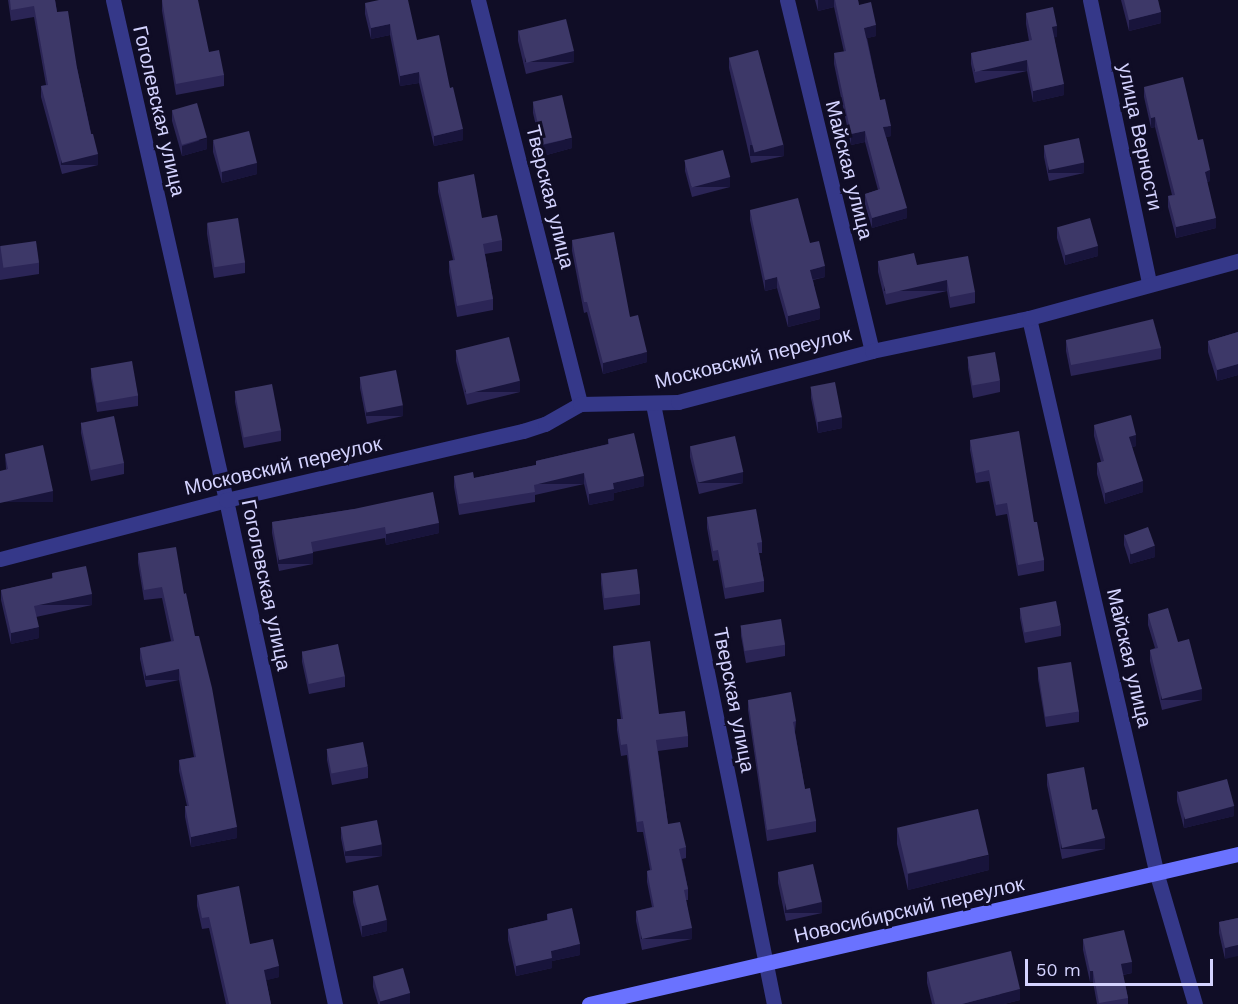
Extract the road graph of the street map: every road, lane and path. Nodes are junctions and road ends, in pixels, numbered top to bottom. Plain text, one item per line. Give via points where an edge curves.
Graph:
1 (113, 0) edge
2 (478, 0) edge
3 (786, 0) edge
4 (1090, 0) edge
5 (1238, 261) edge
6 (1149, 283) junction
7 (1029, 318) junction
8 (872, 351) junction
9 (580, 404) junction
10 (653, 404) junction
11 (226, 500) junction
12 (0, 559) edge
13 (1238, 854) edge
14 (1157, 875) junction
15 (766, 964) junction
16 (335, 1004) edge
17 (590, 1004) edge
18 (774, 1004) edge
19 (1195, 1004) edge

1 - 11 street, Гоголевская улица
2 - 9 street, Тверская улица
3 - 8 street, Майская улица
4 - 6 street, улица Верности
5 - 6 street, Московский переулок
6 - 7 street, Московский переулок
7 - 8 street, Московский переулок
7 - 14 street, Майская улица
8 - 10 street, Московский переулок via 678,402
9 - 10 street, Московский переулок
9 - 11 street, Московский переулок via 524,431
10 - 15 street, Тверская улица
11 - 12 street, Московский переулок
11 - 16 street, Гоголевская улица
13 - 14 street, Новосибирский переулок
14 - 15 street, Новосибирский переулок
14 - 19 street, Майская улица
15 - 17 street, Новосибирский переулок
15 - 18 street, Тверская улица

